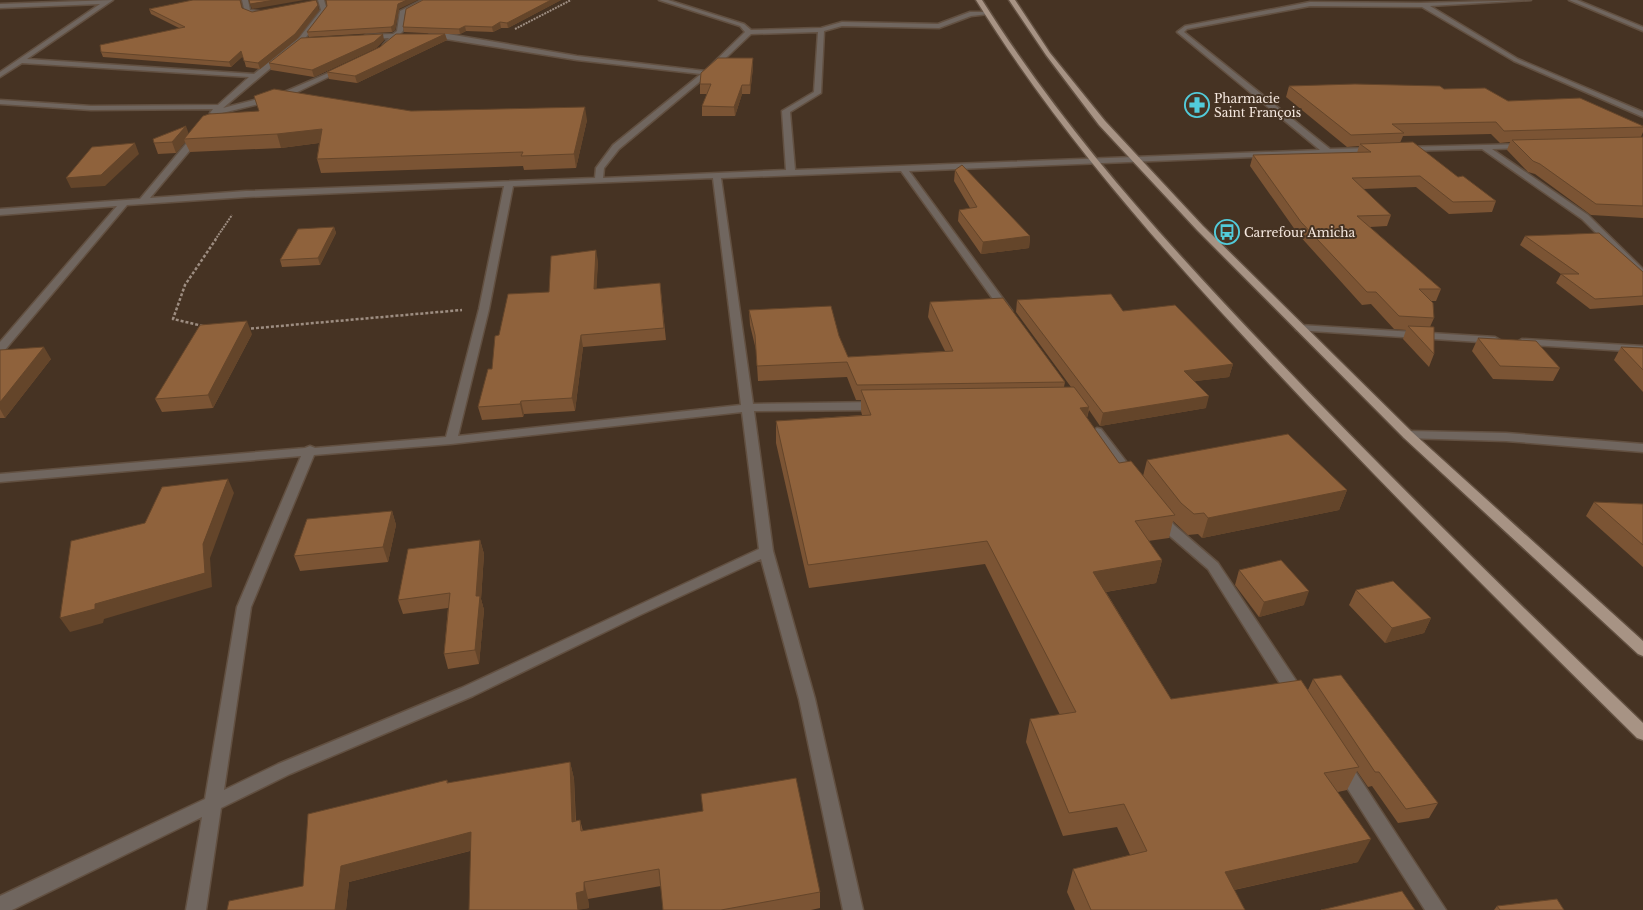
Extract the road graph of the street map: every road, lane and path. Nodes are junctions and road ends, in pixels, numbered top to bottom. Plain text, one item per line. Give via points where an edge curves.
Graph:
1 (246, 0) edge
2 (426, 0) edge
3 (571, 0) edge
4 (662, 0) edge
5 (979, 0) edge
6 (1012, 0) edge
7 (1528, 0) edge
8 (1572, 0) edge
9 (108, 1) edge
10 (320, 1) edge
11 (1420, 2) edge
12 (0, 6) edge
13 (266, 12) edge
14 (986, 13) junction
15 (1643, 29) edge
16 (821, 30) junction
17 (748, 32) junction
18 (395, 36) junction
19 (409, 36) edge
20 (426, 36) edge
21 (356, 38) edge
22 (300, 41) junction
23 (309, 41) edge
24 (488, 43) junction
25 (379, 51) edge
26 (21, 60) junction
27 (353, 63) edge
28 (707, 73) junction
29 (0, 75) edge
30 (258, 76) junction
31 (0, 102) edge
32 (217, 110) junction
33 (1643, 115) edge
34 (209, 120) edge
35 (204, 127) edge
36 (1534, 146) edge
37 (1484, 147) junction
38 (1386, 149) edge
39 (1396, 149) edge
40 (1328, 151) junction
41 (1135, 160) junction
42 (1093, 161) junction
43 (904, 169) junction
44 (791, 174) junction
45 (717, 177) junction
46 (599, 181) junction
47 (509, 184) junction
48 (246, 194) junction
49 (142, 202) junction
50 (124, 203) junction
51 (0, 212) edge
52 (1643, 274) edge
53 (484, 309) junction
54 (1015, 322) edge
55 (208, 327) edge
56 (1300, 328) junction
57 (246, 329) edge
58 (0, 349) edge
59 (1643, 349) edge
60 (895, 405) edge
61 (747, 408) junction
62 (1086, 418) edge
63 (1408, 435) junction
64 (451, 440) junction
65 (1643, 448) edge
66 (310, 450) junction
67 (0, 478) edge
68 (1139, 488) edge
69 (1151, 504) edge
70 (766, 551) junction
71 (1643, 650) edge
72 (1304, 707) edge
73 (1643, 733) edge
74 (1336, 757) edge
75 (212, 804) junction
76 (0, 906) edge
77 (196, 910) edge
78 (854, 910) edge
79 (1436, 910) edge

1 - 13 street via 247,12
2 - 18 street via 402,12 400,31
3 - 24 path
4 - 17 street via 742,25
5 - 14 main road
6 - 41 main road via 1048,54
7 - 11 street
8 - 15 street
9 - 12 street
9 - 26 street
10 - 22 street via 324,10
11 - 33 street via 1516,60
11 - 40 street via 1310,4 1185,28 1180,32
14 - 16 street via 970,14 939,26 842,24
14 - 42 main road via 1056,115
16 - 17 street
16 - 44 street via 817,93 786,111
17 - 28 street
18 - 19 street
18 - 21 street
18 - 25 street
20 - 24 street
22 - 23 street
22 - 30 street
24 - 28 street via 577,58
26 - 29 street
26 - 30 street
27 - 32 street via 284,95
28 - 46 street via 616,147 600,168
30 - 32 street via 229,96
31 - 32 street via 91,108
32 - 34 street
35 - 49 street
36 - 37 street
37 - 39 street
37 - 52 street via 1585,217
38 - 40 street
40 - 41 street
41 - 42 street
41 - 56 main road
42 - 43 street
42 - 73 main road via 1164,246 1355,449 1482,578
43 - 44 street
43 - 54 street
44 - 45 street
45 - 46 street
45 - 61 street
46 - 47 street
47 - 48 street
47 - 53 street
48 - 49 street
48 - 55 path via 184,285 173,319
49 - 50 street
50 - 51 street
50 - 58 street
53 - 57 path
53 - 64 street
56 - 59 street
56 - 63 main road
60 - 61 street
61 - 64 street
61 - 70 street
62 - 68 street
63 - 65 street via 1506,436
63 - 71 main road
64 - 66 street
66 - 67 street
66 - 75 street via 244,607
69 - 72 street via 1169,528 1213,566
70 - 75 street via 467,692
70 - 78 street via 807,699
74 - 79 street
75 - 76 street
75 - 77 street

